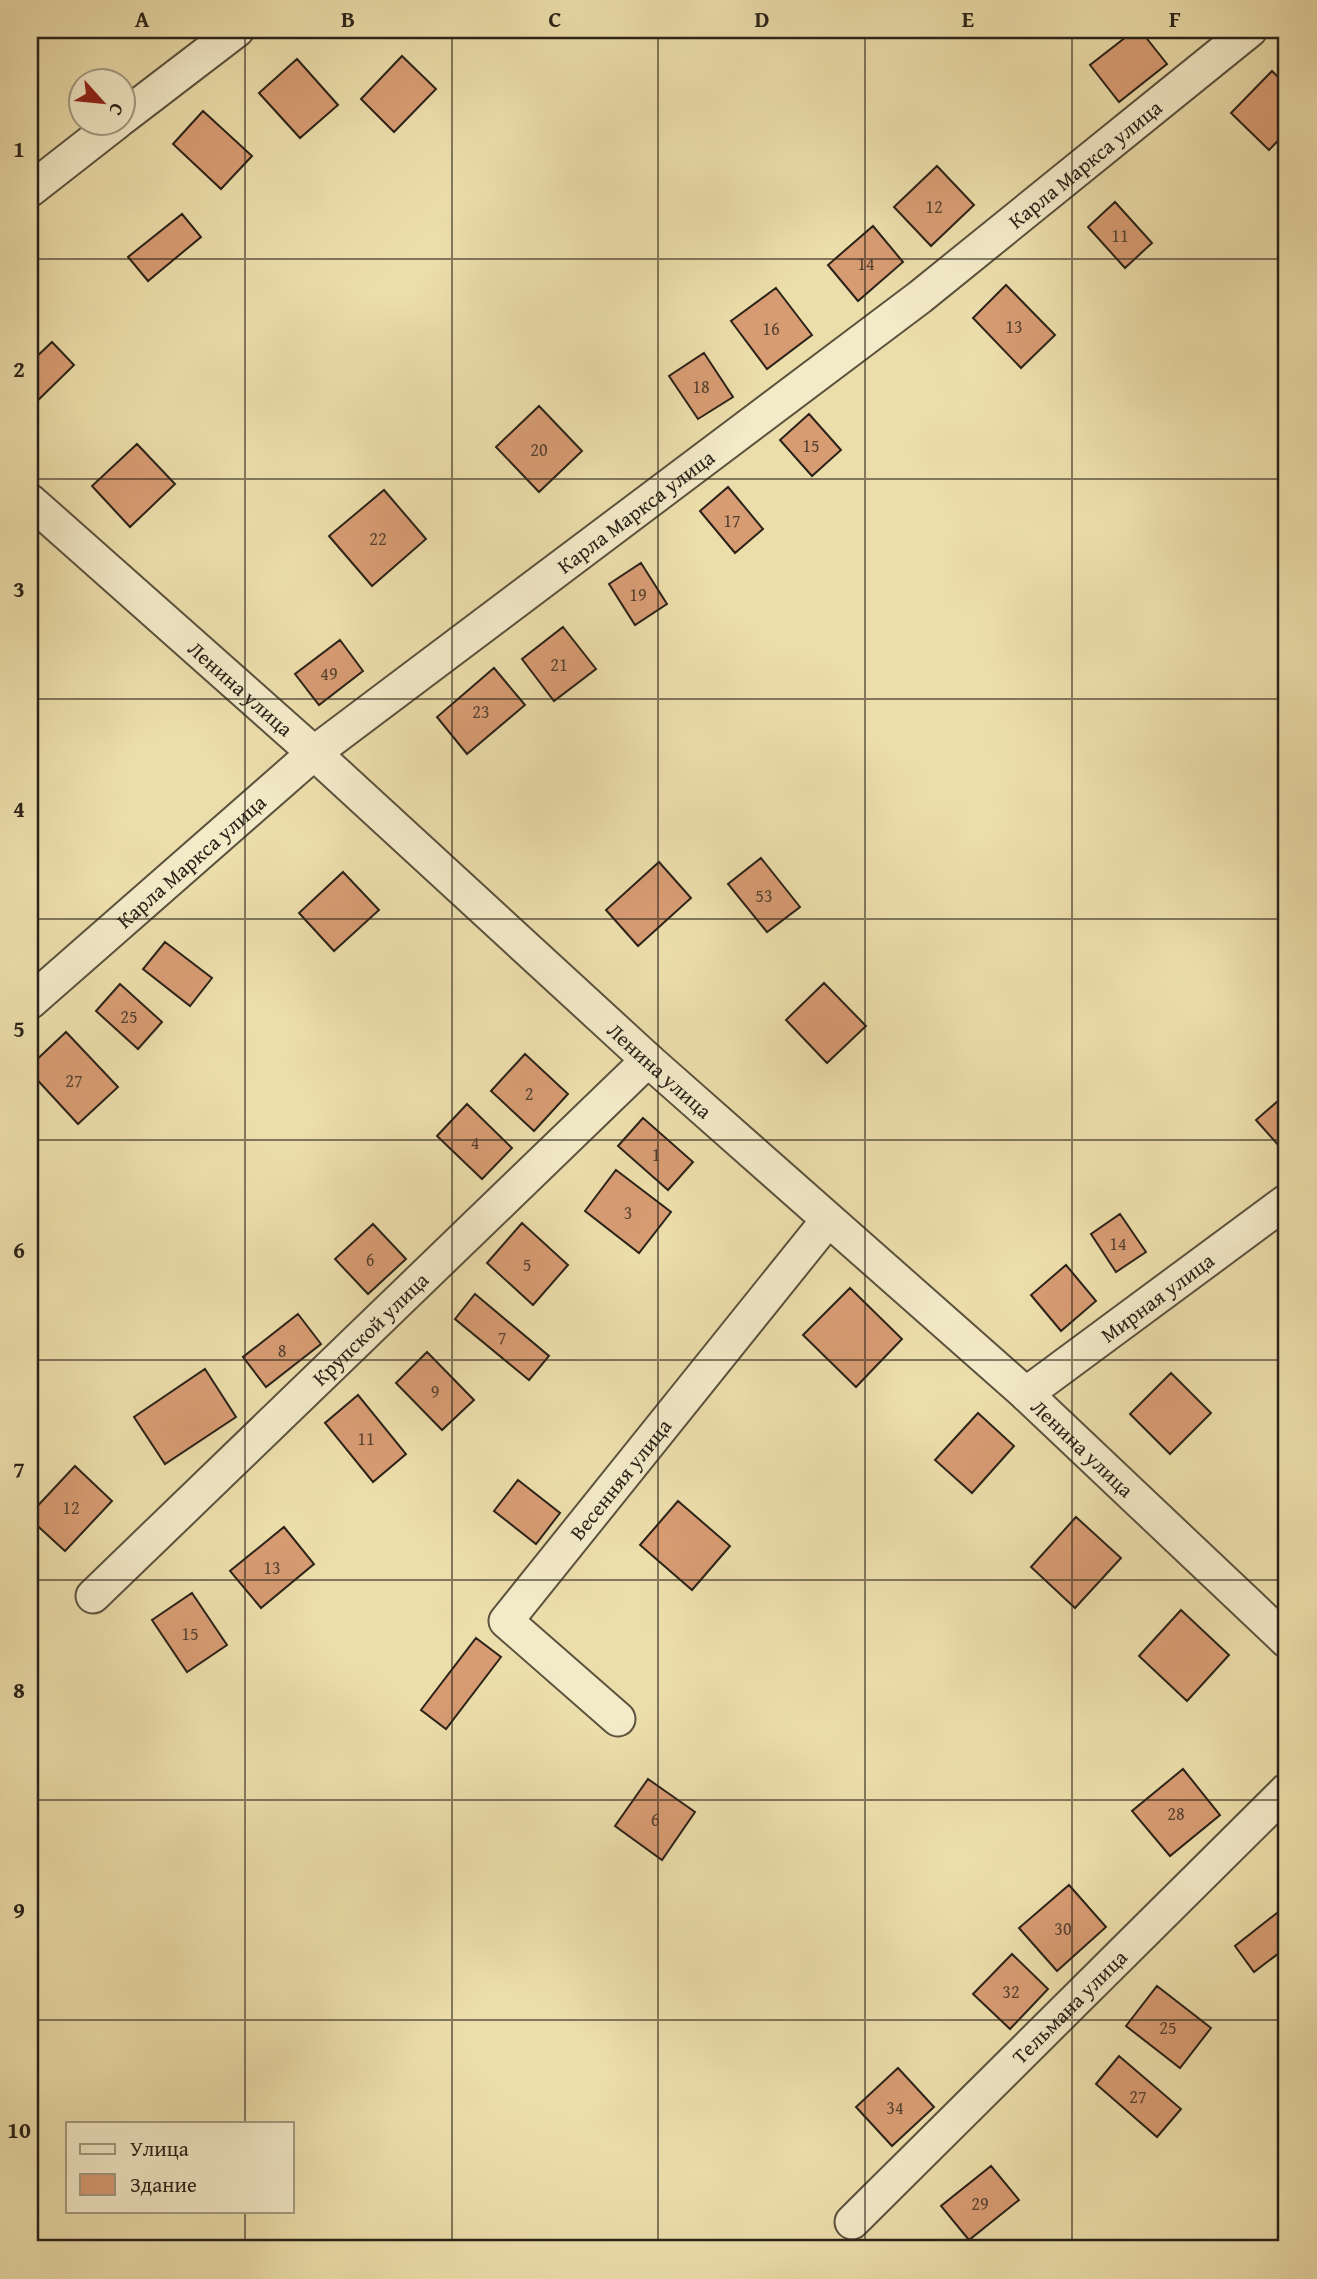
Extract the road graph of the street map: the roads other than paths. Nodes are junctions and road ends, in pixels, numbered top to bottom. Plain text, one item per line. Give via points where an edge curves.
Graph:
1 (237, 30) edge
2 (1250, 30) edge
3 (136, 107) edge
4 (99, 136) edge
5 (30, 190) edge
6 (30, 501) edge
7 (314, 753) junction
8 (30, 1002) edge
9 (648, 1060) junction
10 (1287, 1201) edge
11 (828, 1220) junction
12 (1026, 1394) junction
13 (93, 1596) dead end
14 (1287, 1641) edge
15 (618, 1719) dead end
16 (1287, 1790) edge
17 (852, 2222) dead end

1 - 3 street
2 - 7 street, Карла Маркса улица via 920,297
4 - 5 street
6 - 7 street, Ленина улица
7 - 8 street, Карла Маркса улица
7 - 9 street, Ленина улица
9 - 11 street, Ленина улица
9 - 13 street, Крупской улица
10 - 12 street, Мирная улица
11 - 12 street, Ленина улица
11 - 15 street, Весенняя улица via 506,1621
12 - 14 street, Ленина улица
16 - 17 street, Тельмана улица

